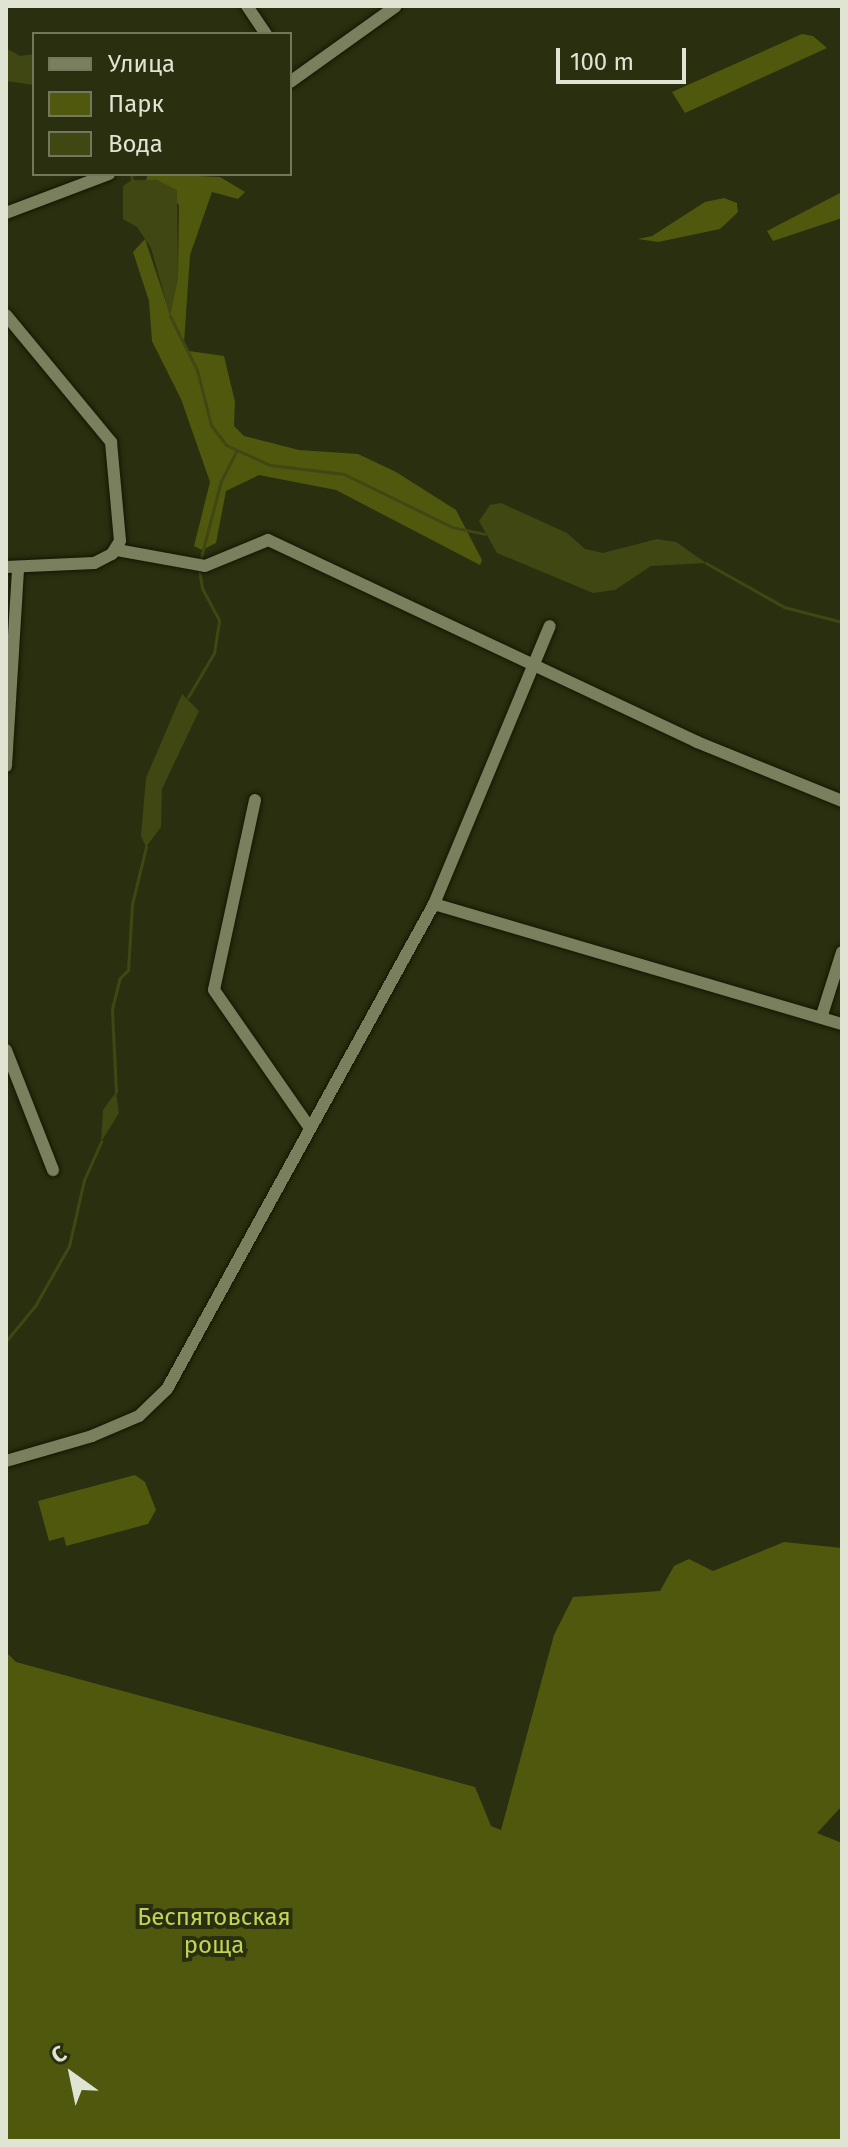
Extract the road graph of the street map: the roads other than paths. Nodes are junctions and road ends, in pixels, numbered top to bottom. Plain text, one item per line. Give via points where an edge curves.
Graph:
1 (247, 6) edge
2 (396, 6) edge
3 (265, 32) edge
4 (292, 77) edge
5 (104, 176) edge
6 (6, 213) edge
7 (6, 315) edge
8 (117, 550) junction
9 (12, 567) edge
10 (550, 626) dead end
11 (536, 665) junction
12 (6, 766) edge
13 (255, 800) dead end
14 (842, 801) edge
15 (434, 904) junction
16 (842, 952) edge
17 (822, 1015) junction
18 (842, 1024) edge
19 (6, 1050) edge
20 (310, 1128) junction
21 (53, 1170) dead end
22 (6, 1461) edge

1 - 3 street
2 - 4 street
5 - 6 street
7 - 8 street via 111,442
8 - 9 street via 94,563
8 - 11 street via 199,566 268,540
9 - 12 street
10 - 11 street
11 - 14 street via 697,742
11 - 15 street
13 - 20 street via 214,990
15 - 17 street
15 - 20 street
16 - 17 street
17 - 18 street
19 - 21 street
20 - 22 street via 167,1389 139,1416

